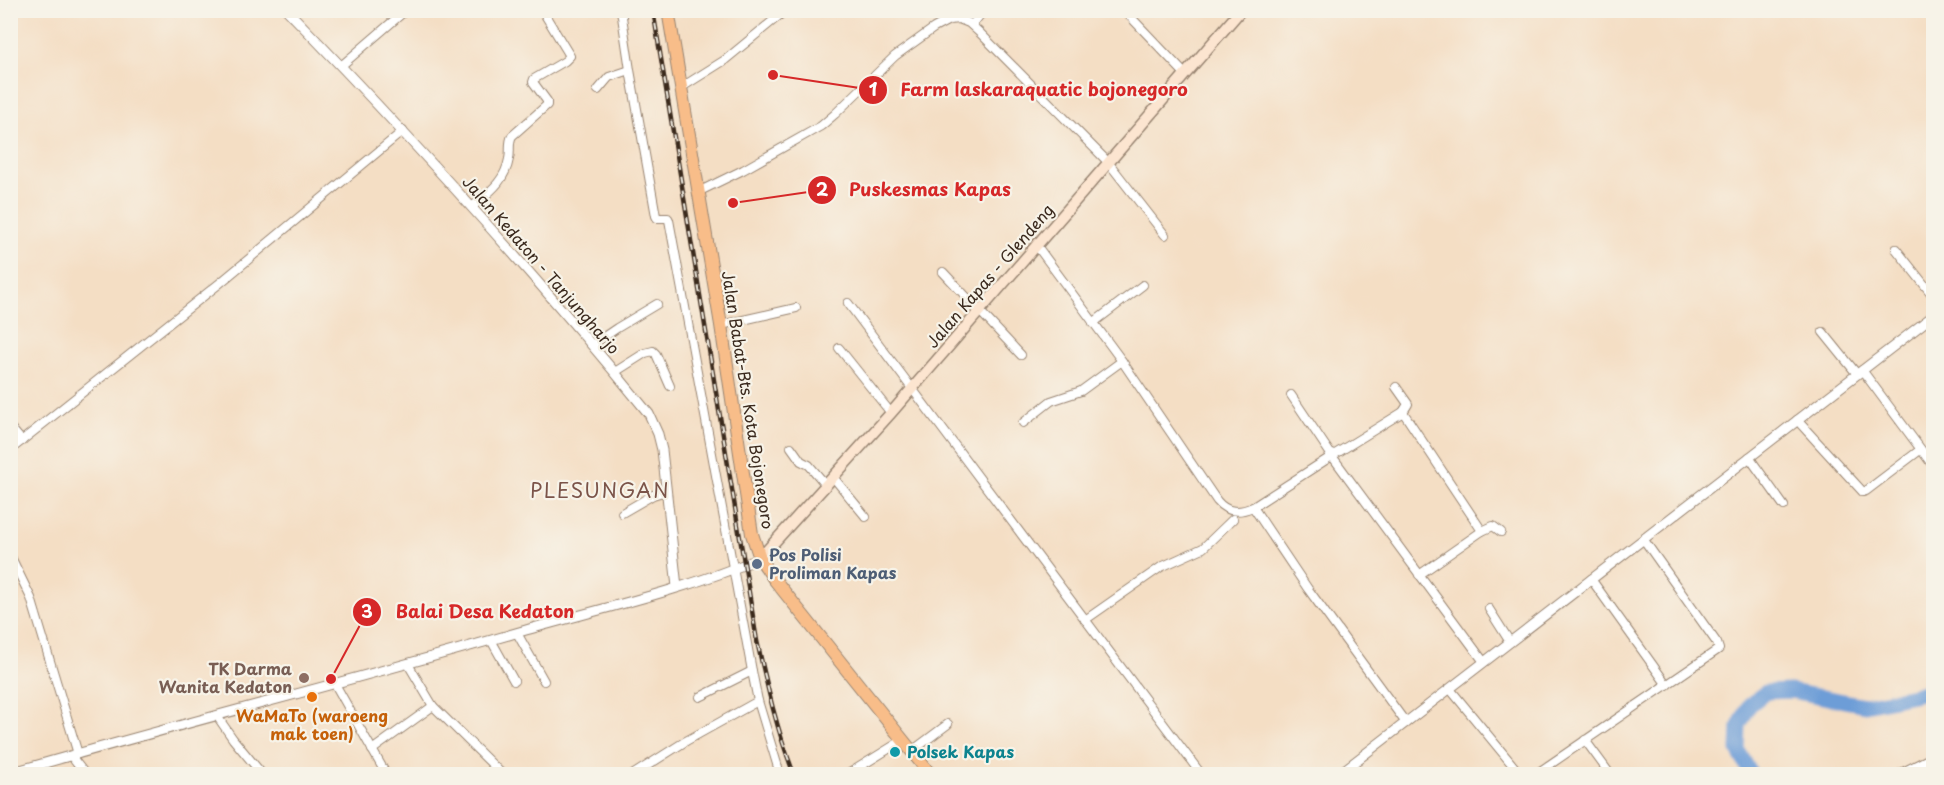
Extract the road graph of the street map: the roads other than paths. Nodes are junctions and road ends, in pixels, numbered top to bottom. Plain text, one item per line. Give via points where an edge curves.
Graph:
1 (287, 10) edge
2 (406, 10) edge
3 (542, 10) edge
4 (621, 10) edge
5 (668, 10) edge
6 (786, 10) edge
7 (984, 10) edge
8 (1124, 10) edge
9 (1240, 10) edge
10 (972, 25) junction
11 (341, 66) junction
12 (630, 70) junction
13 (1185, 74) junction
14 (682, 87) junction
15 (598, 90) dead end
16 (403, 131) junction
17 (1108, 162) junction
18 (698, 192) junction
19 (472, 207) junction
20 (1165, 235) dead end
21 (1037, 246) junction
22 (1896, 249) dead end
23 (943, 272) dead end
24 (1143, 285) dead end
25 (1934, 297) edge
26 (848, 303) dead end
27 (657, 304) dead end
28 (796, 308) dead end
29 (979, 311) junction
30 (1934, 315) edge
31 (1094, 323) junction
32 (721, 325) junction
33 (1823, 332) dead end
34 (592, 345) junction
35 (839, 348) dead end
36 (1021, 355) dead end
37 (1122, 361) junction
38 (615, 372) junction
39 (1859, 372) junction
40 (670, 386) dead end
41 (1396, 387) dead end
42 (911, 389) junction
43 (1291, 395) dead end
44 (1403, 412) junction
45 (891, 413) junction
46 (1797, 420) junction
47 (1023, 423) dead end
48 (10, 427) edge
49 (22, 441) junction
50 (790, 447) dead end
51 (10, 450) edge
52 (1920, 450) junction
53 (1332, 456) junction
54 (1749, 457) junction
55 (1934, 467) edge
56 (829, 481) junction
57 (666, 492) junction
58 (1784, 506) dead end
59 (1223, 508) junction
60 (1249, 509) junction
61 (622, 513) dead end
62 (866, 517) dead end
63 (1233, 519) junction
64 (1482, 531) junction
65 (1501, 532) dead end
66 (1644, 540) junction
67 (10, 555) edge
68 (760, 558) junction
69 (733, 570) junction
70 (1419, 575) junction
71 (1591, 579) junction
72 (677, 587) junction
73 (1489, 609) dead end
74 (1085, 620) junction
75 (517, 633) junction
76 (492, 640) junction
77 (1510, 642) junction
78 (1484, 662) junction
79 (408, 664) junction
80 (752, 671) junction
81 (514, 681) dead end
82 (544, 681) dead end
83 (335, 684) junction
84 (1667, 685) junction
85 (1450, 689) junction
86 (700, 697) dead end
87 (759, 701) junction
88 (433, 706) junction
89 (217, 716) junction
90 (1406, 723) junction
91 (948, 724) dead end
92 (903, 740) junction
93 (1585, 740) junction
94 (372, 750) junction
95 (912, 751) junction
96 (75, 755) junction
97 (1934, 756) edge
98 (10, 773) edge
99 (85, 774) edge
100 (262, 774) edge
101 (386, 774) edge
102 (502, 774) edge
103 (634, 774) edge
104 (780, 774) edge
105 (848, 774) edge
106 (930, 774) edge
107 (1201, 774) edge
108 (1339, 774) edge
109 (1520, 774) edge
110 (1536, 774) edge
111 (1610, 774) edge
112 (1899, 774) edge

1 - 11 street, Jalan Kedaton - Tanjungharjo
2 - 11 street
3 - 19 street via 570,56 533,80 547,104 512,136 501,182
4 - 12 street
5 - 14 highway, Jalan Babat-Bts. Kota Bojonegoro
6 - 14 street via 725,60
7 - 10 street
8 - 13 street
9 - 13 main road, Jalan Kapas - Glendeng
10 - 17 street
10 - 18 street via 956,19 934,28 888,62 821,126
11 - 16 street, Jalan Kedaton - Tanjungharjo
12 - 15 street via 609,77
12 - 69 street via 656,216 669,219
13 - 17 main road, Jalan Kapas - Glendeng
14 - 18 highway, Jalan Babat-Bts. Kota Bojonegoro
16 - 19 street, Jalan Kedaton - Tanjungharjo
16 - 49 street
17 - 20 street
17 - 21 main road, Jalan Kapas - Glendeng
18 - 32 highway, Jalan Babat-Bts. Kota Bojonegoro
19 - 34 street, Jalan Kedaton - Tanjungharjo
21 - 29 main road, Jalan Kapas - Glendeng
21 - 31 street
22 - 25 street
23 - 29 street
24 - 31 street
26 - 42 street
27 - 34 street
28 - 32 street
29 - 36 street
29 - 42 main road, Jalan Kapas - Glendeng
30 - 39 street
31 - 37 street
32 - 68 highway, Jalan Babat-Bts. Kota Bojonegoro via 752,534
33 - 39 street
34 - 38 street, Jalan Kedaton - Tanjungharjo
35 - 45 street
37 - 47 street via 1081,391 1051,400
37 - 59 street
38 - 40 street via 653,351
38 - 57 street, Jalan Kedaton - Tanjungharjo via 649,414 658,434
39 - 46 street
39 - 52 street
41 - 44 street via 1407,404
42 - 45 main road, Jalan Kapas - Glendeng
42 - 74 street
43 - 53 street
44 - 53 street
44 - 64 street
45 - 56 main road, Jalan Kapas - Glendeng
46 - 52 street via 1863,492
46 - 54 street
48 - 49 street
49 - 51 street
50 - 56 street via 801,461
52 - 55 street
53 - 60 street
53 - 70 street
54 - 58 street
54 - 66 street
56 - 62 street
56 - 68 main road, Jalan Kapas - Glendeng
57 - 61 street
57 - 72 street, Jalan Kedaton - Tanjungharjo
59 - 60 street via 1236,512
59 - 63 street
60 - 63 street
60 - 90 street
63 - 74 street via 1203,548 1161,567
64 - 65 street via 1493,526
64 - 70 street
66 - 71 street
66 - 84 street via 1719,648
67 - 96 street via 31,598
68 - 69 street
68 - 92 highway, Jalan Babat-Bts. Kota Bojonegoro
69 - 72 street
69 - 80 street
70 - 78 street
71 - 77 street
71 - 84 street
72 - 75 street
73 - 77 street
74 - 107 street
75 - 76 street
75 - 82 street
76 - 79 street
76 - 81 street
77 - 78 street
78 - 85 street
79 - 83 street
79 - 88 street
80 - 86 street
80 - 87 street
83 - 89 street
83 - 94 street
84 - 93 street
85 - 90 street
85 - 109 street
87 - 103 street
87 - 104 street
88 - 94 street
88 - 102 street
89 - 96 street
89 - 100 street
90 - 108 street
91 - 95 street
92 - 95 highway, Jalan Babat-Bts. Kota Bojonegoro
92 - 105 street
93 - 110 street
93 - 111 street
94 - 101 street
95 - 106 highway, Jalan Babat-Bts. Kota Bojonegoro
96 - 98 street
96 - 99 street
97 - 112 street

